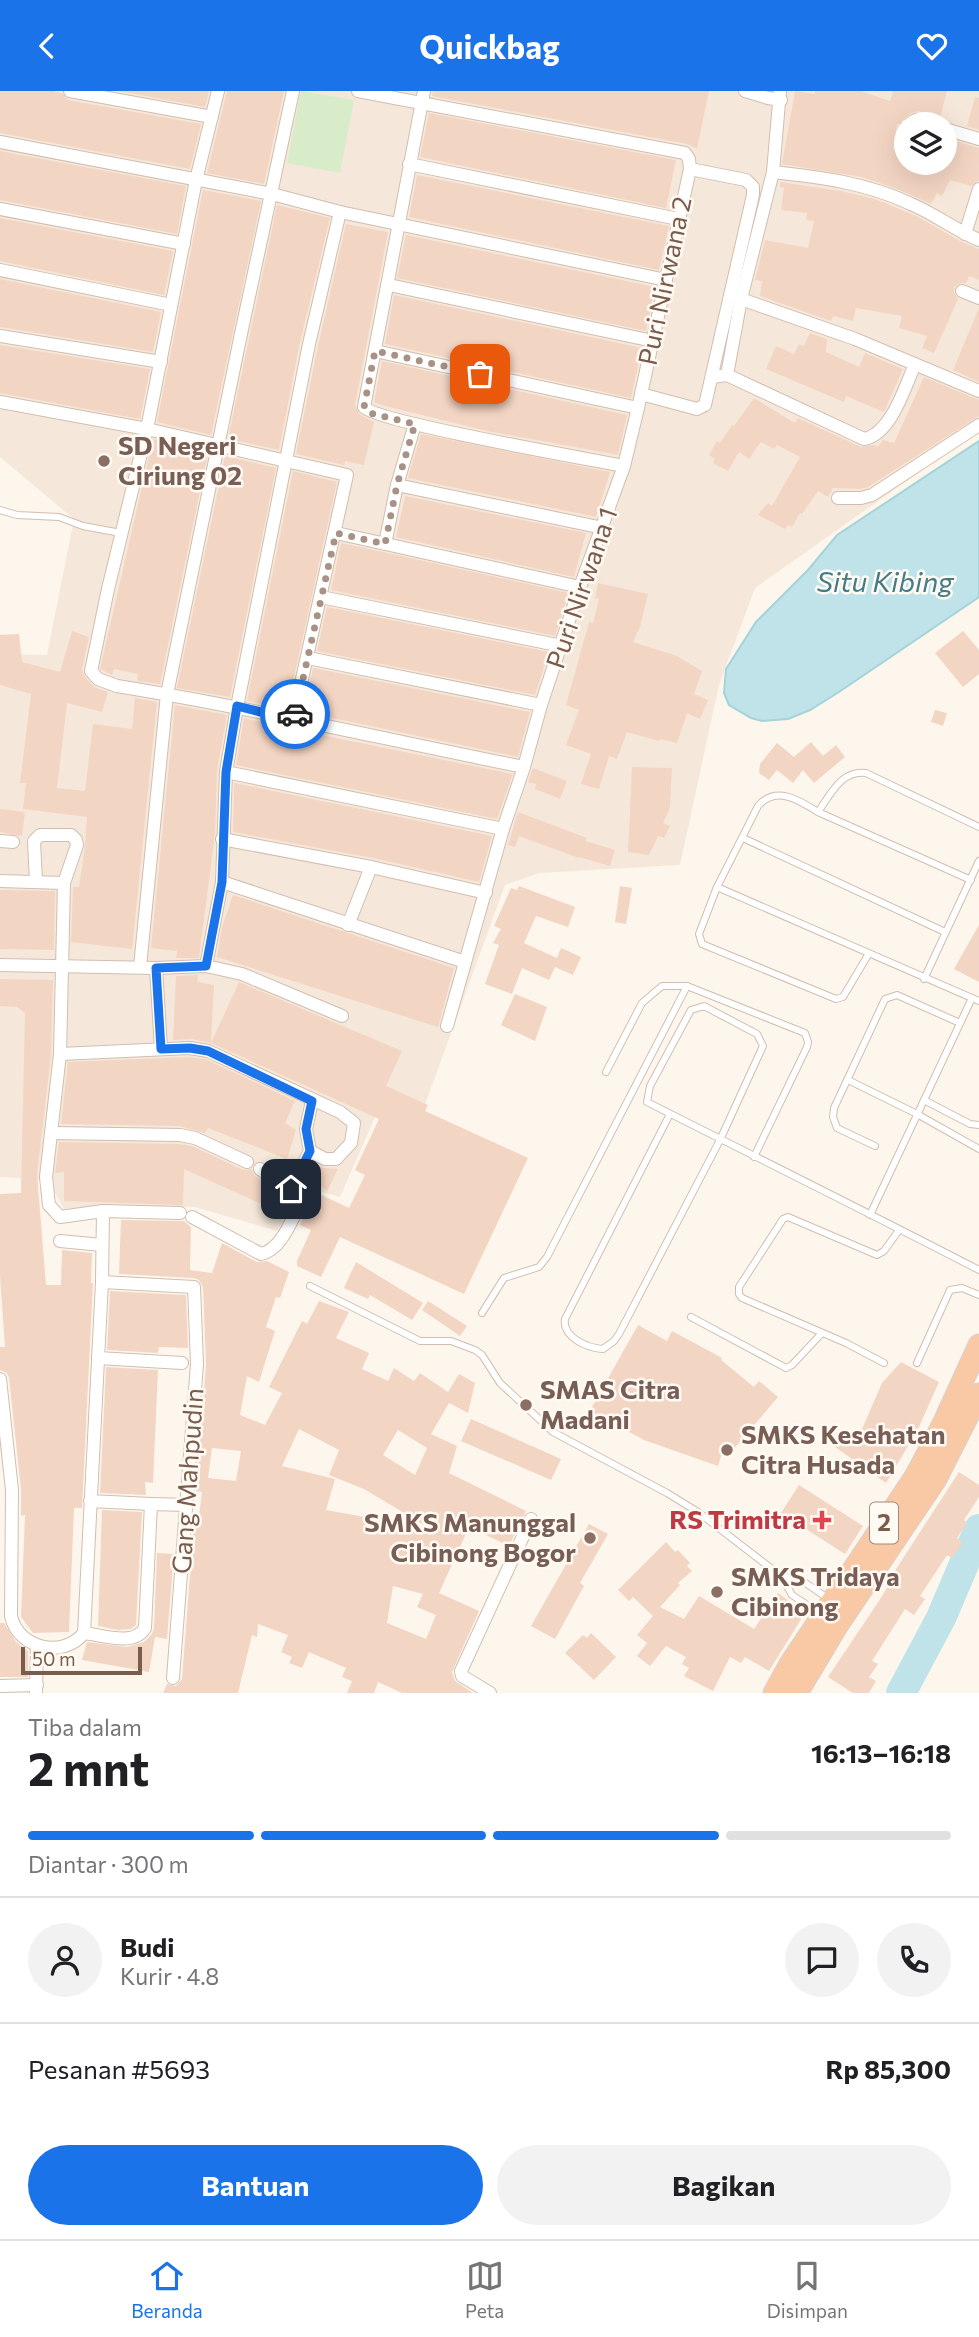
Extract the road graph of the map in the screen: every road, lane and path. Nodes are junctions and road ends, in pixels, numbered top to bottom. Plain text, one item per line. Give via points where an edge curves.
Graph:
1 (70, 91) edge
2 (218, 91) edge
3 (293, 91) edge
4 (358, 91) edge
5 (745, 91) edge
6 (781, 95) edge
7 (423, 97) edge
8 (212, 117) junction
9 (957, 133) edge
10 (979, 139) edge
11 (0, 142) edge
12 (409, 164) junction
13 (690, 169) junction
14 (773, 172) junction
15 (196, 180) junction
16 (979, 189) edge
17 (271, 194) junction
18 (0, 209) edge
19 (340, 212) junction
20 (678, 219) junction
21 (399, 225) junction
22 (965, 234) junction
23 (979, 240) edge
24 (184, 244) junction
25 (0, 271) edge
26 (666, 280) junction
27 (389, 285) junction
28 (962, 291) dead end
29 (979, 298) edge
30 (741, 299) junction
31 (171, 305) junction
32 (0, 336) edge
33 (653, 341) junction
34 (375, 351) junction
35 (161, 362) junction
36 (915, 365) junction
37 (727, 375) junction
38 (712, 377) junction
39 (979, 391) edge
40 (641, 394) junction
41 (0, 402) edge
42 (638, 408) junction
43 (415, 424) junction
44 (979, 425) edge
45 (147, 429) junction
46 (218, 447) junction
47 (287, 461) junction
48 (624, 466) junction
49 (397, 485) junction
50 (838, 498) dead end
51 (0, 510) edge
52 (603, 528) junction
53 (121, 533) junction
54 (336, 533) junction
55 (385, 544) junction
56 (580, 587) junction
57 (321, 597) junction
58 (562, 646) junction
59 (309, 658) junction
60 (167, 694) junction
61 (541, 705) junction
62 (237, 706) junction
63 (293, 720) junction
64 (524, 767) junction
65 (226, 772) junction
66 (818, 812) junction
67 (979, 827) edge
68 (503, 829) junction
69 (743, 838) junction
70 (222, 839) junction
71 (979, 861) edge
72 (371, 867) junction
73 (971, 880) junction
74 (0, 881) edge
75 (36, 882) junction
76 (222, 882) junction
77 (64, 883) junction
78 (716, 887) junction
79 (486, 893) junction
80 (348, 925) junction
81 (945, 932) junction
82 (869, 955) junction
83 (465, 962) junction
84 (0, 965) edge
85 (206, 966) junction
86 (64, 967) junction
87 (140, 967) junction
88 (156, 968) junction
89 (924, 979) junction
90 (687, 986) junction
91 (975, 1000) edge
92 (342, 1016) dead end
93 (960, 1023) junction
94 (447, 1026) dead end
95 (161, 1049) junction
96 (60, 1054) junction
97 (606, 1072) dead end
98 (848, 1080) junction
99 (924, 1100) junction
100 (312, 1101) junction
101 (670, 1114) junction
102 (917, 1114) junction
103 (979, 1125) edge
104 (51, 1133) junction
105 (720, 1140) junction
106 (875, 1146) dead end
107 (979, 1149) edge
108 (310, 1151) junction
109 (754, 1157) junction
110 (247, 1162) dead end
111 (260, 1169) dead end
112 (291, 1189) junction
113 (103, 1211) junction
114 (870, 1215) junction
115 (899, 1230) junction
116 (60, 1241) dead end
117 (102, 1245) junction
118 (979, 1270) edge
119 (102, 1282) junction
120 (310, 1286) dead end
121 (979, 1295) edge
122 (482, 1314) dead end
123 (691, 1317) dead end
124 (822, 1333) junction
125 (979, 1345) edge
126 (98, 1359) junction
127 (182, 1363) dead end
128 (884, 1363) dead end
129 (917, 1363) dead end
130 (0, 1379) edge
131 (979, 1394) edge
132 (90, 1501) junction
133 (152, 1504) junction
134 (186, 1505) junction
135 (531, 1519) dead end
136 (781, 1576) junction
137 (835, 1614) junction
138 (84, 1633) junction
139 (37, 1646) junction
140 (173, 1678) dead end
141 (0, 1686) edge
142 (36, 1689) edge
143 (490, 1693) edge
144 (774, 1693) edge
145 (797, 1693) edge

1 - 8 street
2 - 8 street
3 - 17 street
4 - 7 street
5 - 6 street via 768,99
6 - 14 street
7 - 12 street
7 - 13 street, Puri Nirwana 2 via 685,153
8 - 15 street
9 - 10 street
11 - 15 street
12 - 20 street
12 - 21 street
13 - 20 street, Puri Nirwana 2
13 - 38 street, Puri Nirwana 2 via 746,180 753,187
14 - 22 street via 878,191
14 - 30 street
15 - 17 street
15 - 24 street
16 - 22 street
17 - 19 street
17 - 46 street
18 - 24 street
19 - 21 street
19 - 47 street
20 - 26 street, Puri Nirwana 2
21 - 26 street
21 - 27 street
22 - 23 street
24 - 31 street
25 - 31 street
26 - 33 street, Puri Nirwana 2
27 - 33 street
27 - 34 street
28 - 29 street
30 - 36 street
30 - 37 street
31 - 35 street
32 - 35 street
33 - 40 street, Puri Nirwana 2
34 - 42 street
34 - 43 street via 364,407 373,414
35 - 45 street
36 - 37 street via 884,426 864,439
36 - 39 street
37 - 38 street
38 - 40 street, Puri Nirwana 2 via 707,401 697,409
40 - 42 street, Puri Nirwana 2
41 - 45 street
42 - 48 street, Puri Nirwana 1
43 - 48 street
43 - 49 street
44 - 50 street via 872,495
45 - 46 street
45 - 53 street
46 - 47 street
46 - 60 street
47 - 54 street via 347,475
47 - 62 street
48 - 52 street, Puri Nirwana 1
49 - 52 street
49 - 55 street
51 - 53 lane via 58,517
52 - 56 street, Puri Nirwana 1
53 - 60 street via 92,671 98,679 117,686
54 - 55 street
54 - 57 street
55 - 56 street
56 - 58 street, Puri Nirwana 1
57 - 58 street
57 - 59 street
58 - 61 street, Puri Nirwana 1
59 - 61 street
59 - 63 street
60 - 62 street
60 - 87 street
61 - 64 street, Puri Nirwana 1
62 - 63 street
62 - 65 street
63 - 64 street
64 - 68 street, Puri Nirwana 1
65 - 68 street
65 - 70 street
66 - 67 lane via 839,782 859,772
66 - 69 lane via 796,798 764,799
66 - 73 lane
68 - 79 street, Puri Nirwana 1
69 - 78 lane
69 - 81 lane
70 - 72 street
70 - 76 street
71 - 73 lane
72 - 79 street
72 - 80 street
73 - 81 lane
74 - 75 street
75 - 77 street
75 - 77 street via 36,837 71,835 77,845
76 - 80 street
76 - 85 street
77 - 86 street
78 - 82 lane
78 - 82 lane via 699,934 702,944 836,999 843,997
79 - 83 street, Puri Nirwana 1
80 - 83 street
81 - 89 lane
82 - 89 lane
83 - 94 street, Puri Nirwana 1
84 - 86 street
85 - 88 street
85 - 92 street via 242,974
86 - 87 street
86 - 96 street
87 - 88 street
88 - 95 street
89 - 91 lane
90 - 97 lane via 662,986 647,998
90 - 109 lane via 807,1037 807,1047
90 - 122 lane via 547,1257 539,1267 504,1278
91 - 93 lane
93 - 98 lane via 897,995 889,996
93 - 99 lane
95 - 96 street
95 - 100 street via 208,1051
96 - 104 street
98 - 102 lane
98 - 106 lane via 834,1108 837,1128
99 - 102 lane
99 - 103 lane
100 - 108 street via 306,1129
100 - 108 street via 346,1115 355,1131 336,1159
101 - 105 lane
101 - 105 lane via 647,1102 650,1086 691,1010 705,1006 757,1034 763,1046
101 - 105 lane via 565,1319 567,1333 587,1346 603,1349 614,1341
102 - 107 lane
102 - 114 lane
104 - 110 street via 180,1135
104 - 113 street via 46,1177 49,1205 60,1217
105 - 109 lane
108 - 112 street
109 - 114 lane
111 - 112 street
112 - 113 street via 300,1205 278,1243 261,1254 186,1215
113 - 117 street
114 - 115 lane
115 - 118 lane
115 - 124 lane via 877,1255 788,1217 783,1219 739,1287 739,1294
116 - 117 street
117 - 119 street
119 - 126 street
119 - 134 street, Gang Mahpudin via 194,1287 197,1364
120 - 136 lane via 421,1341 451,1341 475,1350 500,1383 553,1432 698,1512
121 - 129 lane via 962,1288 950,1290
123 - 124 lane via 786,1368
124 - 128 lane
125 - 137 highway, 2 via 915,1477
126 - 127 street
126 - 132 street
130 - 139 street via 12,1490 11,1616 21,1635
131 - 137 highway, 2 via 936,1479
132 - 133 street
132 - 138 street
133 - 134 street
133 - 138 street via 142,1634 126,1639
134 - 140 street, Gang Mahpudin
135 - 143 street via 461,1671
136 - 137 lane via 804,1582
136 - 137 lane via 792,1595
137 - 144 highway, 2
137 - 145 highway, 2
138 - 139 street via 71,1645
139 - 142 street
141 - 142 street

